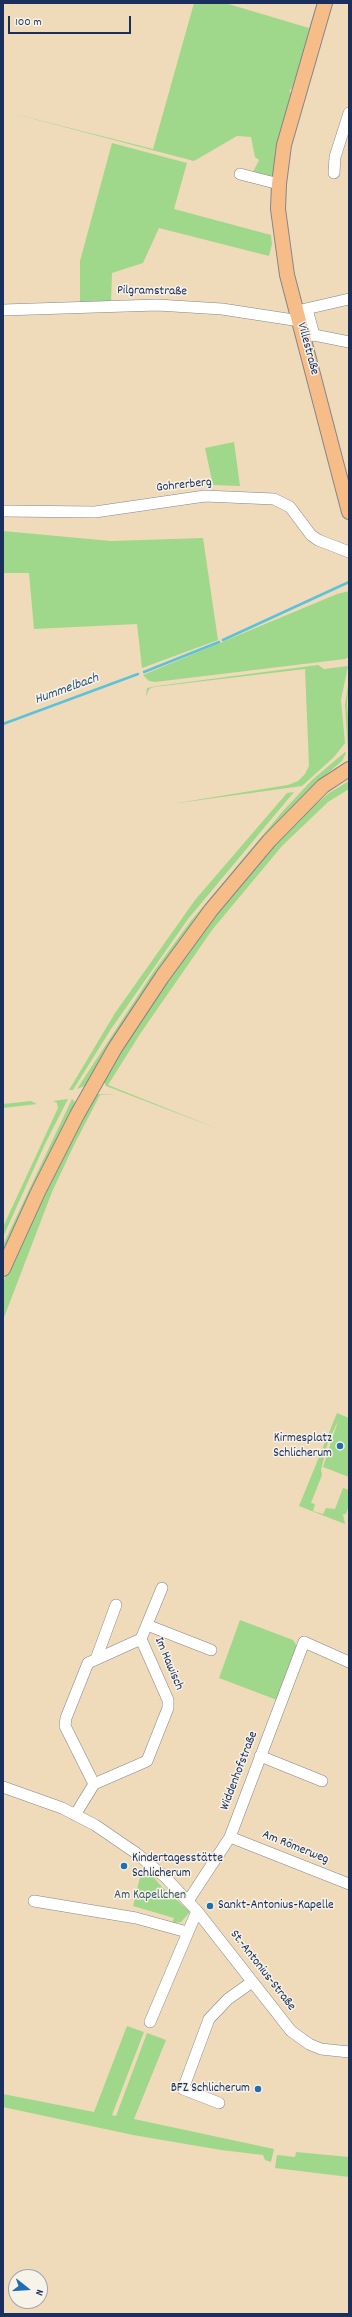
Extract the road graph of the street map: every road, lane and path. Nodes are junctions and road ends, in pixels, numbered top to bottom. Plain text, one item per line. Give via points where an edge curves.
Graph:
1 (325, 3) edge
2 (349, 113) edge
3 (334, 173) dead end
4 (240, 174) dead end
5 (279, 184) junction
6 (349, 299) edge
7 (3, 310) edge
8 (301, 314) junction
9 (309, 336) junction
10 (349, 342) edge
11 (3, 511) edge
12 (349, 512) edge
13 (349, 552) edge
14 (349, 757) edge
15 (349, 769) edge
16 (336, 775) junction
17 (3, 1269) edge
18 (162, 1588) dead end
19 (116, 1605) dead end
20 (147, 1625) junction
21 (141, 1639) junction
22 (211, 1650) dead end
23 (96, 1659) junction
24 (349, 1662) edge
25 (260, 1756) junction
26 (322, 1781) dead end
27 (94, 1784) junction
28 (3, 1787) edge
29 (75, 1815) junction
30 (230, 1837) junction
31 (349, 1884) edge
32 (34, 1901) dead end
33 (188, 1901) junction
34 (197, 1911) junction
35 (187, 1932) junction
36 (252, 1982) junction
37 (150, 2022) dead end
38 (349, 2052) edge
39 (219, 2103) dead end

1 - 5 main road, Villestraße via 289,123 280,164
2 - 3 street via 335,157
4 - 5 street
5 - 8 main road, Villestraße via 280,230 287,275
6 - 8 street
7 - 8 street, Pilgramstraße via 157,305
8 - 9 main road, Villestraße
9 - 10 street
9 - 12 main road, Villestraße
11 - 13 street, Gohrerberg via 95,512 205,496 274,499 287,504 318,540
14 - 16 main road
15 - 16 main road
16 - 17 main road via 298,810 242,872 146,1000 106,1063 68,1131
18 - 20 street, Im Hawisch
19 - 23 street
20 - 21 street, Im Hawisch
20 - 22 street, Im Hawisch
21 - 23 street
21 - 27 street, Im Hawisch via 168,1700 168,1708 146,1762
23 - 27 street via 86,1666 65,1723
24 - 25 street, Widdenhofstraße via 304,1642
25 - 26 street
25 - 30 street, Widdenhofstraße
27 - 29 street
28 - 29 street, St.-Antonius-Straße via 41,1799
29 - 33 street, St.-Antonius-Straße via 116,1838 136,1853 165,1877
30 - 31 street, Am Römerweg
30 - 33 street, Widdenhofstraße
32 - 35 street via 136,1918
33 - 34 street, St.-Antonius-Straße
34 - 35 street
34 - 36 street, St.-Antonius-Straße
35 - 37 street
36 - 38 street, St.-Antonius-Straße via 286,2025 298,2036 321,2049
36 - 39 street via 228,1999 209,2019 183,2089

